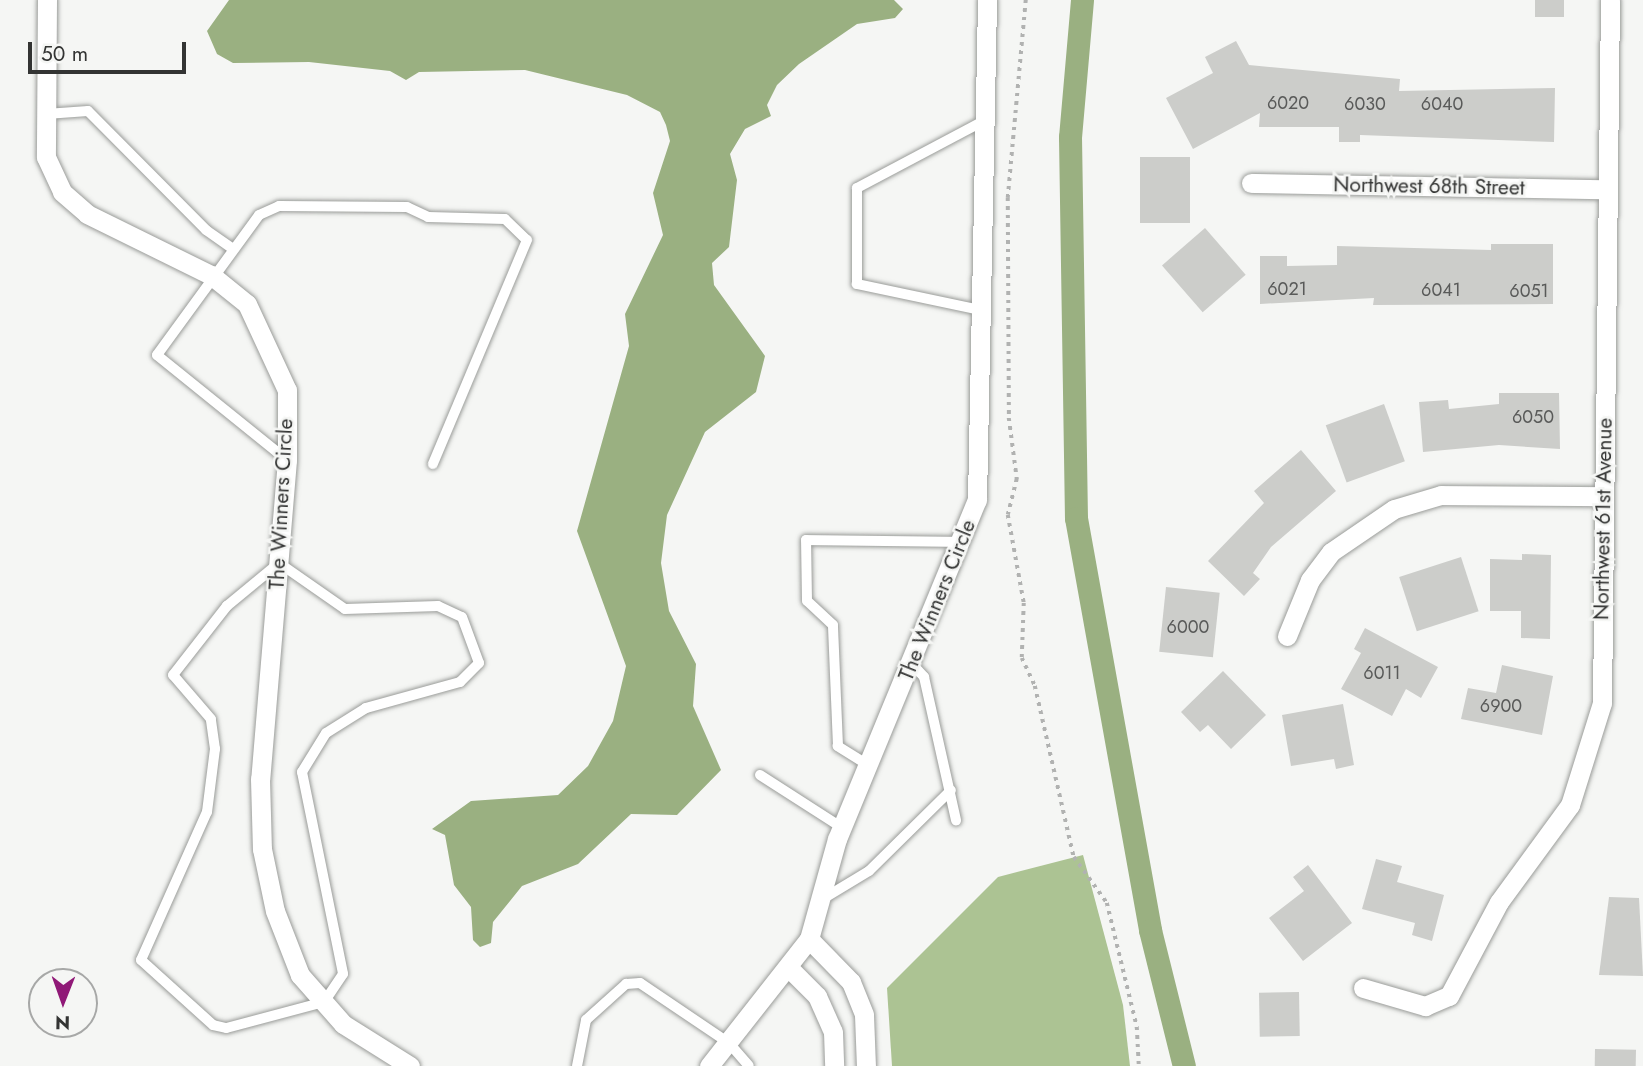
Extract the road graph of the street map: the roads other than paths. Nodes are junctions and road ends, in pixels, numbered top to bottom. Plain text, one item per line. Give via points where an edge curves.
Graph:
1 (47, 0) edge
2 (987, 0) edge
3 (1610, 0) edge
4 (46, 114) junction
5 (980, 123) junction
6 (1251, 183) dead end
7 (1607, 189) junction
8 (232, 248) junction
9 (211, 275) junction
10 (976, 309) junction
11 (288, 460) junction
12 (433, 464) dead end
13 (1604, 496) junction
14 (964, 542) junction
15 (279, 563) junction
16 (1287, 636) dead end
17 (912, 664) junction
18 (868, 765) junction
19 (760, 775) dead end
20 (951, 790) junction
21 (957, 820) dead end
22 (841, 827) junction
23 (817, 902) junction
24 (808, 939) junction
25 (789, 969) junction
26 (1363, 988) dead end
27 (324, 1002) junction
28 (729, 1043) junction
29 (411, 1066) edge
30 (577, 1066) edge
31 (709, 1066) edge
32 (749, 1066) edge
33 (834, 1066) edge
34 (866, 1066) edge

1 - 4 street, The Winners Circle
2 - 5 street, The Winners Circle
3 - 7 street, Northwest 61st Avenue
4 - 8 lane via 88,111 206,230
4 - 9 street, The Winners Circle via 46,157 62,192 87,214
5 - 10 street, The Winners Circle
5 - 10 lane via 857,188 857,284
6 - 7 street, Northwest 68th Street
7 - 13 street, Northwest 61st Avenue
8 - 9 lane
8 - 12 lane via 259,215 279,206 407,207 428,217 505,219 518,227 527,240
9 - 11 street, The Winners Circle via 247,304 273,349 287,390
9 - 11 lane via 157,355
10 - 14 street, The Winners Circle via 977,500
11 - 15 street, The Winners Circle
13 - 16 street via 1441,495 1394,509 1331,552 1310,580
13 - 26 street, Northwest 61st Avenue via 1602,704 1570,805 1499,902 1449,996 1425,1006
14 - 17 street, The Winners Circle
14 - 18 lane via 806,540 807,601 833,625 838,746
15 - 27 street, The Winners Circle via 260,779 262,849 275,911 295,962
15 - 27 lane via 227,606 173,675 211,719 215,749 207,813 141,960 213,1025 226,1028
15 - 27 lane via 345,609 438,606 462,617 479,663 460,682 366,708 326,733 302,772 343,974
17 - 18 street, The Winners Circle
17 - 20 lane via 924,677
18 - 22 street, The Winners Circle
19 - 22 lane
20 - 21 lane
20 - 23 lane via 869,871
22 - 23 street, The Winners Circle
23 - 24 street, The Winners Circle
24 - 25 street, The Winners Circle
24 - 34 street via 851,982 863,1015
25 - 28 street, The Winners Circle
25 - 33 street via 817,996 833,1032
27 - 29 street, The Winners Circle via 343,1024
28 - 30 lane via 640,983 626,984 586,1020
28 - 31 street, The Winners Circle
28 - 32 lane

